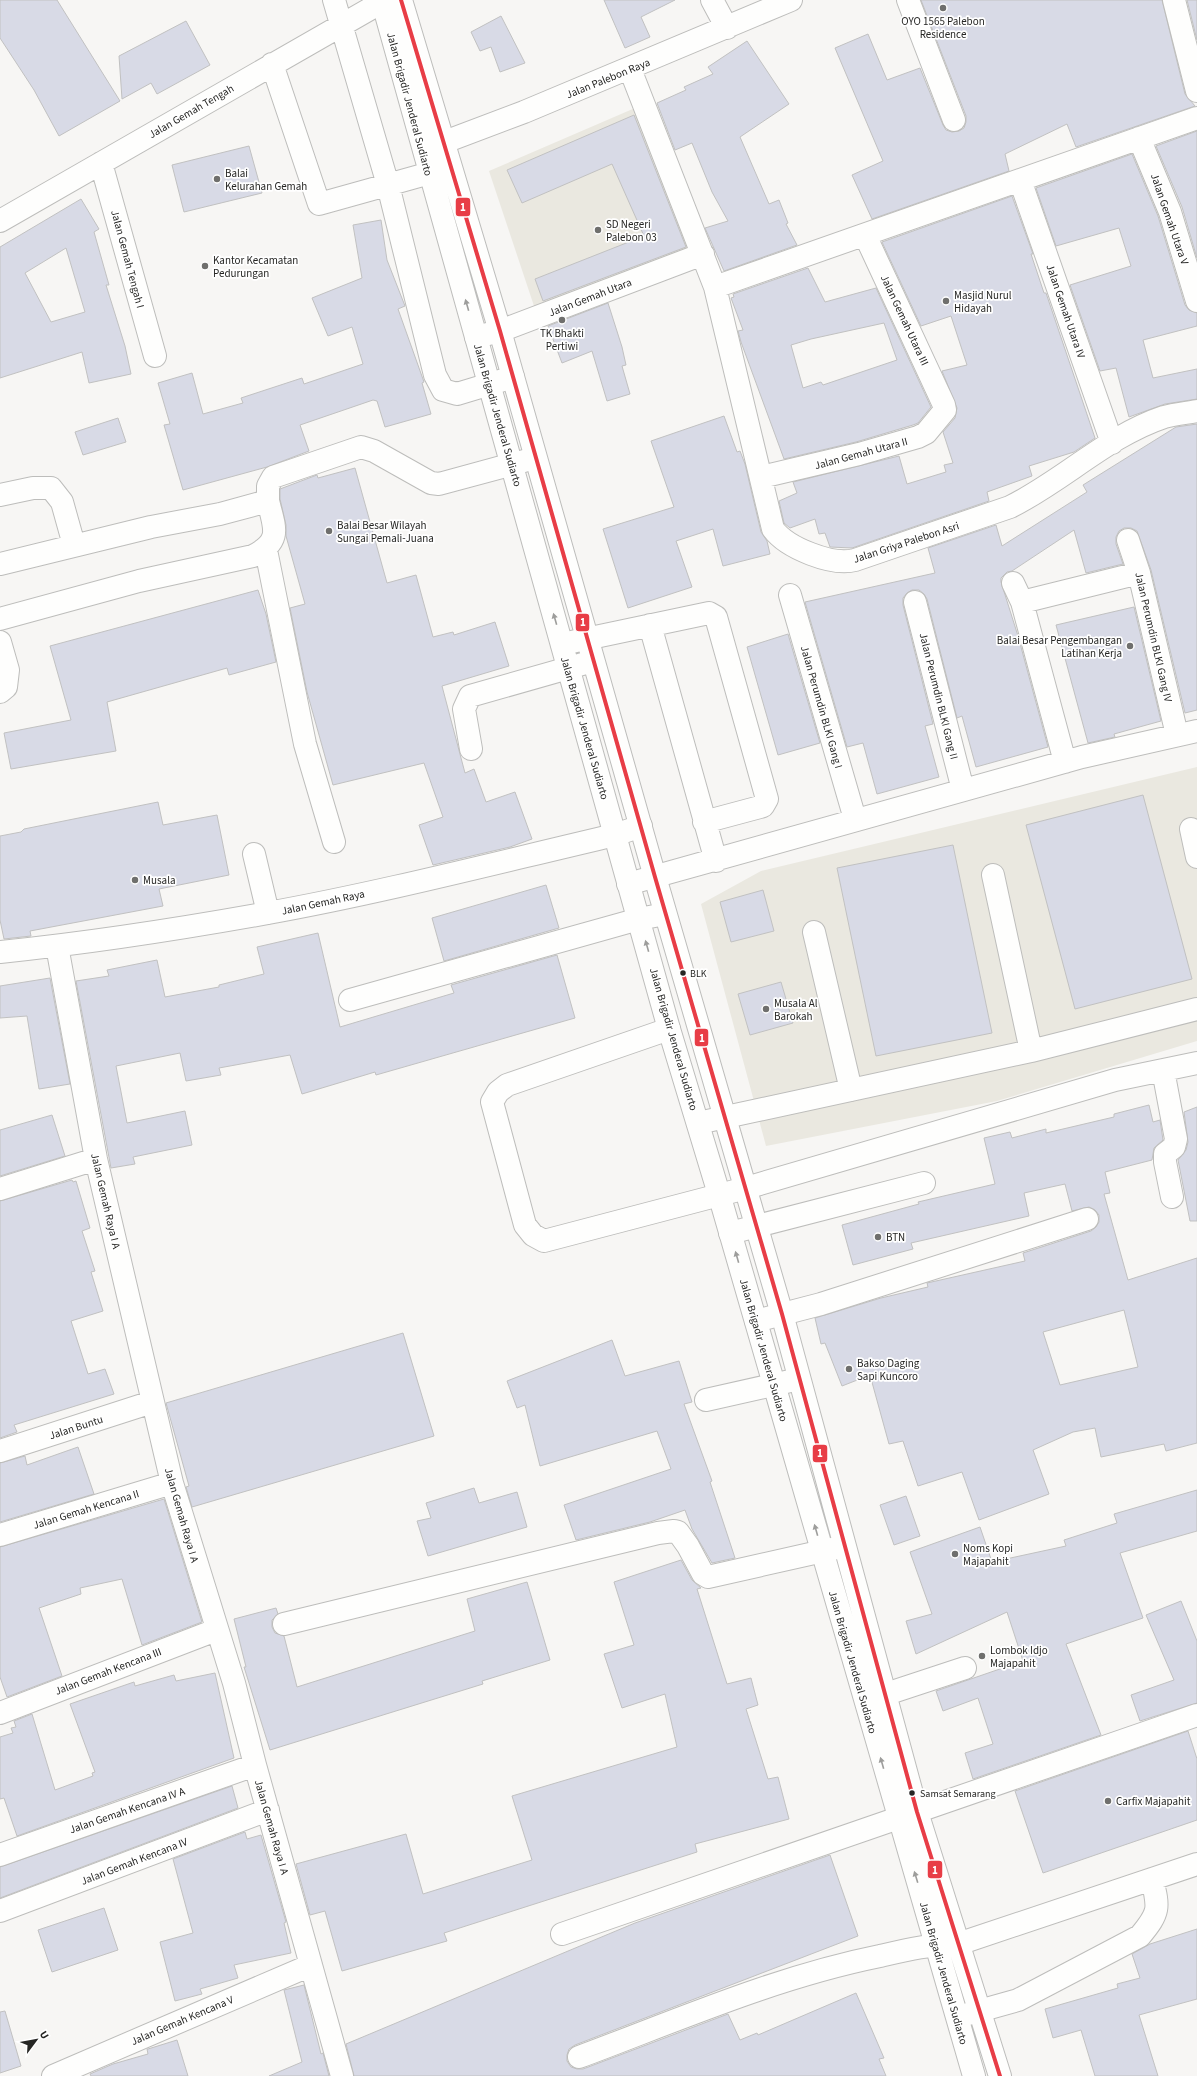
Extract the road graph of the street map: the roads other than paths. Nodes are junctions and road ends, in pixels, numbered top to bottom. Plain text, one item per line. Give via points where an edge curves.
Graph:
1 (334, 0) edge
2 (389, 0) edge
3 (712, 0) edge
4 (791, 0) edge
5 (908, 0) edge
6 (1174, 0) edge
7 (342, 24) junction
8 (727, 28) junction
9 (272, 64) junction
10 (630, 69) junction
11 (1197, 91) edge
12 (1197, 118) edge
13 (954, 120) dead end
14 (1139, 138) junction
15 (444, 144) junction
16 (423, 150) junction
17 (101, 163) junction
18 (451, 168) junction
19 (429, 172) junction
20 (1020, 180) junction
21 (388, 185) junction
22 (0, 220) edge
23 (865, 235) junction
24 (703, 254) junction
25 (715, 287) junction
26 (1197, 301) edge
27 (500, 331) junction
28 (476, 337) junction
29 (154, 356) dead end
30 (513, 377) junction
31 (489, 384) junction
32 (944, 405) joint
33 (1197, 411) edge
34 (1112, 443) junction
35 (535, 458) junction
36 (512, 464) junction
37 (761, 477) junction
38 (0, 495) edge
39 (268, 501) junction
40 (1128, 540) dead end
41 (74, 545) junction
42 (266, 550) junction
43 (0, 564) edge
44 (1139, 574) junction
45 (1013, 583) dead end
46 (790, 594) dead end
47 (915, 602) dead end
48 (1022, 602) junction
49 (0, 619) edge
50 (650, 625) junction
51 (588, 638) junction
52 (0, 642) edge
53 (562, 644) junction
54 (593, 661) junction
55 (568, 668) junction
56 (0, 692) edge
57 (1187, 733) edge
58 (471, 749) dead end
59 (1065, 762) junction
60 (963, 790) junction
61 (854, 819) junction
62 (704, 822) junction
63 (641, 826) junction
64 (1191, 829) dead end
65 (615, 835) junction
66 (334, 842) dead end
67 (254, 854) dead end
68 (1197, 857) edge
69 (716, 861) junction
70 (993, 875) dead end
71 (655, 877) junction
72 (628, 884) junction
73 (268, 913) junction
74 (665, 914) junction
75 (639, 919) junction
76 (814, 932) dead end
77 (57, 946) junction
78 (0, 952) edge
79 (350, 1000) dead end
80 (1197, 1009) edge
81 (669, 1029) junction
82 (1031, 1051) junction
83 (1197, 1063) edge
84 (1163, 1070) junction
85 (851, 1090) junction
86 (725, 1117) junction
87 (698, 1123) junction
88 (96, 1159) junction
89 (924, 1182) dead end
90 (746, 1188) junction
91 (0, 1189) edge
92 (719, 1194) junction
93 (1172, 1197) dead end
94 (1086, 1219) dead end
95 (756, 1226) junction
96 (730, 1233) junction
97 (782, 1314) junction
98 (756, 1321) junction
99 (799, 1379) junction
100 (774, 1385) junction
101 (706, 1400) dead end
102 (152, 1402) junction
103 (0, 1451) edge
104 (172, 1483) junction
105 (830, 1492) junction
106 (807, 1498) junction
107 (0, 1535) edge
108 (844, 1546) junction
109 (822, 1551) junction
110 (284, 1624) dead end
111 (216, 1630) junction
112 (965, 1668) dead end
113 (885, 1694) junction
114 (865, 1701) junction
115 (0, 1713) edge
116 (1197, 1715) edge
117 (255, 1765) junction
118 (268, 1810) junction
119 (908, 1815) junction
120 (0, 1855) edge
121 (1197, 1864) edge
122 (1152, 1879) junction
123 (0, 1911) edge
124 (562, 1934) dead end
125 (936, 1944) junction
126 (958, 1944) junction
127 (311, 1965) junction
128 (980, 2010) junction
129 (957, 2018) junction
130 (579, 2057) dead end
131 (53, 2076) edge
132 (342, 2076) edge
133 (974, 2076) edge
134 (1000, 2076) edge

1 - 7 street
2 - 7 street, Jalan Gemah Tengah
2 - 15 street, Jalan Brigadir Jenderal Sudiarto
2 - 16 street, Jalan Brigadir Jenderal Sudiarto
3 - 8 street
4 - 8 street, Jalan Palebon Raya
5 - 13 street
6 - 11 street
7 - 9 street, Jalan Gemah Tengah
7 - 21 street
8 - 10 street, Jalan Palebon Raya
9 - 17 street, Jalan Gemah Tengah
9 - 21 street via 320,204
10 - 15 street, Jalan Palebon Raya
10 - 24 street, Jalan Griya Palebon Asri
12 - 14 street
14 - 20 street
14 - 26 street, Jalan Gemah Utara V via 1170,212
15 - 16 street, Jalan Palebon Raya
15 - 18 street, Jalan Brigadir Jenderal Sudiarto
16 - 19 street, Jalan Brigadir Jenderal Sudiarto
17 - 22 street, Jalan Gemah Tengah
17 - 29 street, Jalan Gemah Tengah I
18 - 19 street
18 - 27 street, Jalan Brigadir Jenderal Sudiarto
19 - 21 street
28 -> 19 street, Jalan Brigadir Jenderal Sudiarto
20 - 23 street
20 - 34 street, Jalan Gemah Utara IV
21 - 31 street via 436,375 443,390 457,394
23 - 25 street
23 - 32 street, Jalan Gemah Utara III
24 - 25 street, Jalan Griya Palebon Asri
24 - 27 street, Jalan Gemah Utara
25 - 37 street, Jalan Griya Palebon Asri
27 - 28 street, Jalan Gemah Utara
27 - 30 street, Jalan Brigadir Jenderal Sudiarto
28 - 31 street, Jalan Brigadir Jenderal Sudiarto
30 - 31 street
30 - 35 street, Jalan Brigadir Jenderal Sudiarto
31 - 36 street, Jalan Brigadir Jenderal Sudiarto
32 - 37 street, Jalan Gemah Utara II via 942,416 926,433 918,437
33 - 34 street, Jalan Griya Palebon Asri via 1165,416
34 - 37 street, Jalan Griya Palebon Asri via 1032,497 1010,507 848,562 834,562 790,545 778,536 773,529
35 - 36 street
35 - 51 street, Jalan Brigadir Jenderal Sudiarto
36 - 39 street via 435,484 374,450 361,447 273,477 268,486
53 -> 36 street, Jalan Brigadir Jenderal Sudiarto
38 - 41 street via 33,488 51,488 62,502
39 - 41 street via 220,514
39 - 42 street via 275,528 273,540
40 - 44 street, Jalan Perumdin BLKI Gang IV
41 - 43 street
42 - 49 street via 253,556 139,581
42 - 66 street via 305,744
44 - 48 street
44 - 57 street, Jalan Perumdin BLKI Gang IV
45 - 48 street
46 - 61 street, Jalan Perumdin BLKI Gang I
47 - 60 street, Jalan Perumdin BLKI Gang II
48 - 59 street
50 - 51 street
50 - 62 street
50 - 62 street via 709,613 716,617 766,794 765,803 760,807
51 - 53 street
51 - 54 street, Jalan Brigadir Jenderal Sudiarto
52 - 56 street via 8,670 6,687
53 - 55 street, Jalan Brigadir Jenderal Sudiarto
54 - 55 street
54 - 63 street, Jalan Brigadir Jenderal Sudiarto
55 - 58 street via 470,696 464,709
55 - 65 street, Jalan Brigadir Jenderal Sudiarto
57 - 59 street
59 - 60 street
60 - 61 street
61 - 69 street
62 - 69 street
63 - 65 street, Jalan Gemah Raya
63 - 71 street, Jalan Brigadir Jenderal Sudiarto
64 - 68 street
65 - 72 street, Jalan Brigadir Jenderal Sudiarto
65 - 73 street, Jalan Gemah Raya via 399,886
67 - 73 street
69 - 71 street
70 - 82 street
71 - 72 street
71 - 74 street, Jalan Brigadir Jenderal Sudiarto
72 - 75 street, Jalan Brigadir Jenderal Sudiarto
73 - 77 street, Jalan Gemah Raya
74 - 75 street
74 - 86 street, Jalan Brigadir Jenderal Sudiarto
75 - 79 street
81 -> 75 street, Jalan Brigadir Jenderal Sudiarto
76 - 85 street
77 - 78 street, Jalan Gemah Raya
77 - 88 street, Jalan Gemah Raya I A
80 - 82 street
81 - 87 street, Jalan Brigadir Jenderal Sudiarto
81 - 92 street via 507,1085 498,1092 492,1102 525,1225 533,1235 544,1242
82 - 85 street
83 - 84 street
84 - 90 street via 1115,1080
84 - 93 street via 1176,1139 1174,1147 1165,1154
85 - 86 street
86 - 87 street
86 - 90 street, Jalan Brigadir Jenderal Sudiarto
87 - 92 street, Jalan Brigadir Jenderal Sudiarto
88 - 91 street
88 - 102 street, Jalan Gemah Raya I A
89 - 95 street
90 - 92 street
90 - 95 street, Jalan Brigadir Jenderal Sudiarto
92 - 96 street, Jalan Brigadir Jenderal Sudiarto
94 - 97 street
95 - 96 street
95 - 97 street, Jalan Brigadir Jenderal Sudiarto
98 -> 96 street, Jalan Brigadir Jenderal Sudiarto
97 - 98 street
97 - 99 street, Jalan Brigadir Jenderal Sudiarto
98 - 100 street, Jalan Brigadir Jenderal Sudiarto
99 - 100 street
99 - 105 street, Jalan Brigadir Jenderal Sudiarto
100 - 101 street
100 - 106 street, Jalan Brigadir Jenderal Sudiarto
102 - 103 street, Jalan Buntu
102 - 104 street, Jalan Gemah Raya I A
104 - 107 street, Jalan Gemah Kencana II
104 - 111 street, Jalan Gemah Raya I A
105 - 106 street
105 - 108 street, Jalan Brigadir Jenderal Sudiarto
109 -> 106 street, Jalan Brigadir Jenderal Sudiarto
108 - 109 street
108 - 113 street, Jalan Brigadir Jenderal Sudiarto
109 - 110 street via 708,1577 703,1574 682,1537 674,1531 669,1531
109 - 114 street, Jalan Brigadir Jenderal Sudiarto
111 - 115 street, Jalan Gemah Kencana III
111 - 117 street, Jalan Gemah Raya I A via 234,1683
112 - 113 street
113 - 114 street
113 - 119 street, Jalan Brigadir Jenderal Sudiarto
119 -> 114 street, Jalan Brigadir Jenderal Sudiarto
116 - 119 street
117 - 118 street, Jalan Gemah Raya I A
117 - 120 street, Jalan Gemah Kencana IV A
118 - 123 street, Jalan Gemah Kencana IV
118 - 127 street, Jalan Gemah Raya I A
119 - 124 street
125 -> 119 street, Jalan Brigadir Jenderal Sudiarto
119 - 126 street, Jalan Brigadir Jenderal Sudiarto
121 - 122 street
122 - 126 street
122 - 128 street via 1158,1905 1152,1921 1140,1936 1018,2000
125 - 126 street
125 - 129 street, Jalan Brigadir Jenderal Sudiarto
125 - 130 street via 862,1959 782,1981
126 - 128 street, Jalan Brigadir Jenderal Sudiarto
127 - 131 street, Jalan Gemah Kencana V
127 - 132 street, Jalan Gemah Raya I A
128 - 129 street
128 - 134 street, Jalan Brigadir Jenderal Sudiarto
129 - 133 street, Jalan Brigadir Jenderal Sudiarto

